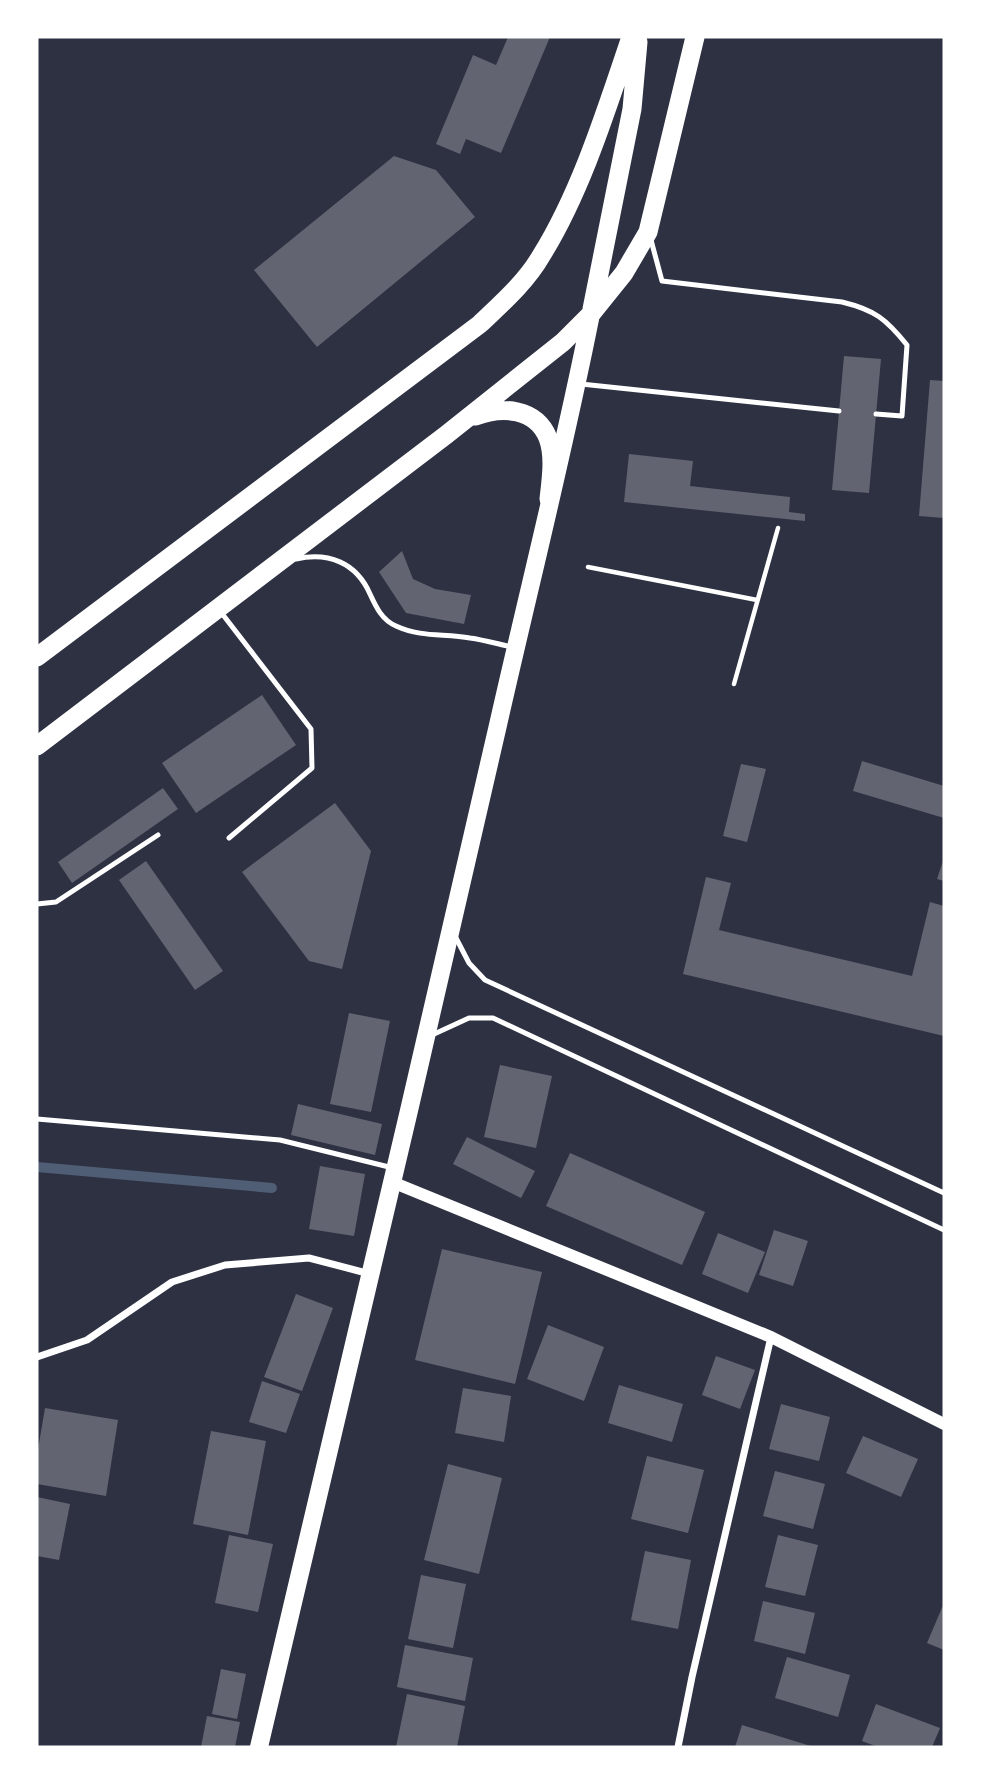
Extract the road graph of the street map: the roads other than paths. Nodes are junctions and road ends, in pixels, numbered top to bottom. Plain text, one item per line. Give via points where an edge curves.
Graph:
1 (631, 37) edge
2 (638, 37) edge
3 (695, 37) edge
4 (649, 232) junction
5 (591, 313) junction
6 (578, 383) junction
7 (839, 411) dead end
8 (876, 414) dead end
9 (446, 435) junction
10 (549, 499) junction
11 (278, 562) junction
12 (218, 608) junction
13 (515, 648) junction
14 (37, 657) edge
15 (37, 746) edge
16 (158, 835) dead end
17 (229, 838) dead end
18 (37, 904) edge
19 (451, 929) junction
20 (426, 1038) junction
21 (37, 1119) edge
22 (394, 1175) junction
23 (944, 1193) edge
24 (944, 1230) edge
25 (371, 1274) junction
26 (771, 1337) junction
27 (37, 1357) edge
28 (944, 1424) edge
29 (259, 1747) edge
30 (678, 1747) edge

1 - 14 highway via 601,125 559,224 514,291 480,324
2 - 5 highway via 632,109
3 - 4 highway
4 - 5 highway via 624,273
4 - 8 lane via 662,281 842,302 882,317 907,345 902,416
5 - 6 main road
5 - 9 highway via 563,342
6 - 7 lane
6 - 10 main road
9 - 10 highway via 489,411 525,414 549,440
9 - 11 highway
10 - 13 main road
11 - 12 highway
11 - 13 lane via 314,555 333,558 363,579 375,606 395,626 424,635 468,637
12 - 15 highway
12 - 17 lane via 311,729 312,768
13 - 19 main road
16 - 18 lane via 56,902
19 - 20 main road
19 - 23 lane via 469,963 485,980
20 - 22 main road
20 - 24 lane via 469,1018 493,1018
21 - 22 lane via 280,1140
22 - 25 main road
22 - 26 street
25 - 27 street via 309,1258 225,1265 172,1282 87,1340
25 - 29 main road
26 - 28 street
26 - 30 street

